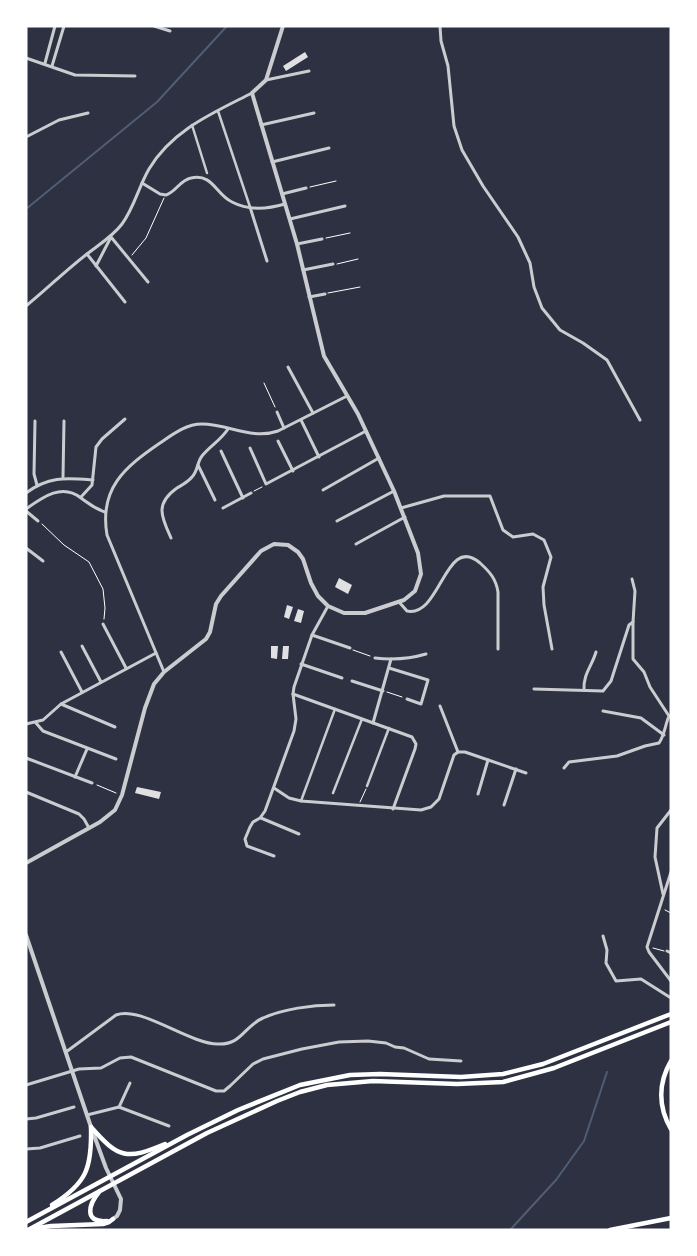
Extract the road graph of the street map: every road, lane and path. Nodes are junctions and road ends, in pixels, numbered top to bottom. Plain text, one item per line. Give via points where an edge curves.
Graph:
1 (55, 26) edge
2 (64, 26) edge
3 (154, 26) edge
4 (283, 26) edge
5 (440, 26) edge
6 (170, 31) dead end
7 (26, 58) edge
8 (44, 63) junction
9 (52, 66) junction
10 (309, 71) dead end
11 (135, 76) dead end
12 (266, 80) junction
13 (252, 93) junction
14 (218, 111) junction
15 (88, 113) dead end
16 (314, 113) dead end
17 (192, 125) junction
18 (261, 125) junction
19 (26, 137) edge
20 (329, 148) dead end
21 (272, 162) junction
22 (208, 173) dead end
23 (336, 181) dead end
24 (142, 183) junction
25 (306, 188) joint
26 (282, 194) junction
27 (166, 195) junction
28 (286, 204) junction
29 (345, 206) dead end
30 (250, 207) junction
31 (290, 218) junction
32 (350, 233) dead end
33 (111, 236) junction
34 (322, 239) joint
35 (297, 244) junction
36 (87, 254) junction
37 (129, 259) junction
38 (358, 259) dead end
39 (267, 261) dead end
40 (333, 264) joint
41 (96, 266) junction
42 (303, 270) junction
43 (148, 282) dead end
44 (360, 287) dead end
45 (325, 294) joint
46 (309, 297) junction
47 (125, 302) dead end
48 (26, 306) edge
49 (288, 367) dead end
50 (264, 383) dead end
51 (347, 396) junction
52 (277, 412) joint
53 (313, 414) junction
54 (125, 419) dead end
55 (301, 420) junction
56 (640, 420) dead end
57 (35, 421) dead end
58 (64, 421) dead end
59 (284, 428) junction
60 (228, 429) junction
61 (366, 431) junction
62 (278, 441) dead end
63 (250, 448) dead end
64 (221, 451) dead end
65 (319, 457) junction
66 (379, 458) junction
67 (198, 466) junction
68 (293, 471) junction
69 (63, 477) junction
70 (93, 480) junction
71 (266, 484) junction
72 (37, 485) junction
73 (323, 490) dead end
74 (394, 491) junction
75 (26, 493) edge
76 (251, 493) joint
77 (81, 497) junction
78 (243, 498) junction
79 (215, 500) dead end
80 (223, 508) dead end
81 (401, 508) junction
82 (26, 510) edge
83 (105, 512) junction
84 (405, 517) junction
85 (38, 521) joint
86 (337, 521) dead end
87 (171, 538) dead end
88 (356, 544) dead end
89 (26, 548) edge
90 (43, 561) dead end
91 (632, 579) dead end
92 (399, 602) junction
93 (328, 606) junction
94 (633, 622) junction
95 (103, 624) joint
96 (312, 634) junction
97 (82, 646) dead end
98 (350, 648) joint
99 (498, 648) dead end
100 (552, 649) dead end
101 (61, 652) dead end
102 (596, 652) dead end
103 (156, 653) junction
104 (426, 654) dead end
105 (375, 658) joint
106 (391, 660) junction
107 (301, 664) junction
108 (126, 668) junction
109 (389, 668) junction
110 (164, 672) junction
111 (342, 678) dead end
112 (352, 681) dead end
113 (101, 682) junction
114 (534, 689) dead end
115 (584, 690) junction
116 (383, 691) junction
117 (82, 692) junction
118 (293, 694) junction
119 (407, 699) joint
120 (61, 704) junction
121 (440, 706) dead end
122 (335, 709) junction
123 (603, 711) dead end
124 (670, 716) edge
125 (362, 719) junction
126 (373, 722) junction
127 (36, 723) junction
128 (26, 724) edge
129 (115, 727) dead end
130 (389, 728) junction
131 (664, 735) junction
132 (87, 749) junction
133 (458, 752) junction
134 (26, 758) edge
135 (116, 759) dead end
136 (488, 760) junction
137 (564, 768) dead end
138 (516, 769) junction
139 (526, 773) dead end
140 (75, 777) junction
141 (92, 783) joint
142 (367, 786) joint
143 (274, 788) junction
144 (26, 792) edge
145 (333, 793) dead end
146 (478, 794) dead end
147 (122, 795) junction
148 (301, 802) junction
149 (504, 805) dead end
150 (358, 806) junction
151 (393, 809) junction
152 (671, 810) edge
153 (260, 818) junction
154 (89, 828) junction
155 (299, 834) dead end
156 (274, 856) dead end
157 (26, 863) edge
158 (671, 872) edge
159 (664, 895) junction
160 (660, 908) junction
161 (671, 913) edge
162 (26, 935) edge
163 (603, 936) dead end
164 (647, 947) junction
165 (669, 952) edge
166 (671, 981) edge
167 (671, 998) edge
168 (334, 1005) dead end
169 (671, 1014) edge
170 (671, 1022) edge
171 (65, 1052) junction
172 (462, 1061) dead end
173 (671, 1061) edge
174 (71, 1072) junction
175 (130, 1082) dead end
176 (26, 1085) edge
177 (74, 1107) dead end
178 (119, 1107) junction
179 (87, 1115) junction
180 (26, 1119) edge
181 (169, 1126) dead end
182 (90, 1127) junction
183 (671, 1129) edge
184 (187, 1135) junction
185 (80, 1136) dead end
186 (26, 1149) edge
187 (104, 1188) junction
188 (671, 1218) edge
189 (113, 1219) junction
190 (27, 1221) edge
191 (28, 1230) edge
192 (610, 1230) edge

1 - 8 street
2 - 9 street
3 - 6 street
4 - 12 street
5 - 56 street via 454,126 462,150 518,237 530,263 542,308 560,330 607,360
7 - 8 street
8 - 9 street
9 - 11 street via 75,75
10 - 12 street
12 - 13 street
13 - 14 street
13 - 18 street
14 - 17 street
14 - 30 street
15 - 19 street via 59,120
16 - 18 street
17 - 22 street
17 - 24 street via 160,152
18 - 21 street
20 - 21 street
21 - 26 street
23 - 25 path
24 - 27 street
24 - 33 street via 123,223
25 - 26 street
26 - 28 street
27 - 30 street via 185,180 203,178 212,182 229,201
27 - 37 path via 146,238
28 - 30 street via 268,209
28 - 31 street
29 - 31 street
30 - 39 street
31 - 35 street
32 - 34 path
33 - 36 street
33 - 37 street
33 - 41 street
34 - 35 street
35 - 42 street
36 - 41 street
36 - 48 street
37 - 43 street
38 - 40 path
40 - 42 street
41 - 47 street
42 - 46 street
44 - 45 path
45 - 46 street
46 - 51 street via 324,356
49 - 53 street
50 - 52 path
51 - 53 street
51 - 61 street
52 - 59 street
53 - 55 street
54 - 70 street via 96,448
55 - 59 street
55 - 65 street
57 - 72 street via 34,474
58 - 69 street
59 - 60 street via 260,434
60 - 67 street via 203,455
60 - 83 street via 194,425 167,438 122,472 112,489
61 - 65 street
61 - 66 street
62 - 68 street
63 - 71 street
64 - 78 street
65 - 68 street
66 - 73 street
66 - 74 street
67 - 79 street
67 - 87 street via 192,478 174,490 162,505 162,516
68 - 71 street
69 - 70 street
69 - 72 street
70 - 77 street via 90,489
71 - 76 path
72 - 75 street
74 - 81 street
74 - 86 street
76 - 78 street
77 - 82 street via 60,491
77 - 83 street via 93,508
78 - 80 street
81 - 84 street
81 - 100 street via 444,496 490,496 503,530 513,537 533,534 544,540 551,557 543,587
82 - 85 street
83 - 103 street via 107,535
84 - 88 street
84 - 92 street via 418,553 421,574 415,590
85 - 95 path via 64,545 90,562 102,589
89 - 90 street
91 - 94 street via 635,591
92 - 93 street via 365,613 344,613
92 - 99 street via 406,611 422,608 436,592 454,561 462,557 474,559 496,583
93 - 96 street
93 - 110 street via 315,592 298,552 284,544 274,544 239,575 216,604 206,639
94 - 115 street via 629,625 611,680 603,691
94 - 124 street via 633,660 644,672
95 - 108 street
96 - 98 street
96 - 107 street
97 - 113 street
98 - 105 path
101 - 117 street
102 - 115 street via 583,680
103 - 108 street
103 - 110 street
104 - 106 street
105 - 106 street
106 - 109 street
107 - 111 street
107 - 118 street
108 - 113 street
109 - 116 street
109 - 119 street via 428,680 421,704
110 - 147 street via 149,695
112 - 116 street
113 - 117 street
114 - 115 street
116 - 119 path
116 - 126 street
117 - 120 street
118 - 122 street
118 - 143 street via 295,725
120 - 127 street via 48,718
120 - 129 street
121 - 133 street
122 - 125 street
122 - 148 street
123 - 131 street via 641,718
124 - 131 street
125 - 126 street
125 - 145 street
126 - 130 street
127 - 128 street
127 - 132 street via 43,731
130 - 142 street
130 - 151 street via 412,737 416,744
131 - 137 street via 659,743 617,756 570,762
132 - 135 street
132 - 140 street
133 - 136 street
133 - 151 street via 435,804 421,810
134 - 140 street
136 - 138 street
136 - 146 street
138 - 139 street
138 - 149 street
140 - 141 street
141 - 147 path
142 - 150 path
143 - 148 street
143 - 153 street
144 - 154 street via 79,814
147 - 154 street via 111,815
148 - 150 street
150 - 151 street
152 - 159 street via 657,828 655,857
153 - 155 street
153 - 156 street via 253,822 245,844
154 - 157 street
158 - 159 street
159 - 160 street
160 - 161 path
160 - 164 street
162 - 171 street
163 - 167 street via 606,962 616,981 642,979
164 - 165 path
164 - 166 street
168 - 171 street via 304,1007 262,1018 236,1041 219,1044 202,1041 125,1012
169 - 184 main road via 543,1064 509,1073 481,1077 350,1075 300,1085
170 - 187 main road via 554,1068 503,1082 457,1084 374,1080 327,1085 300,1092 207,1133
171 - 174 street
172 - 174 street via 429,1059 386,1043 350,1041 263,1058 224,1091 216,1091 130,1057 120,1058 100,1068
173 - 183 main road via 663,1078 661,1098
174 - 176 street
174 - 179 street
175 - 178 street
177 - 180 street
178 - 179 street
178 - 181 street
179 - 182 street
182 - 184 main road via 116,1150 132,1155
182 - 189 street via 121,1199 120,1210
182 - 190 main road via 89,1162 81,1181 70,1194
184 - 190 main road
185 - 186 street via 46,1147
187 - 189 main road via 90,1206 90,1214 97,1221
187 - 191 main road
188 - 192 main road
189 - 191 main road via 103,1224

